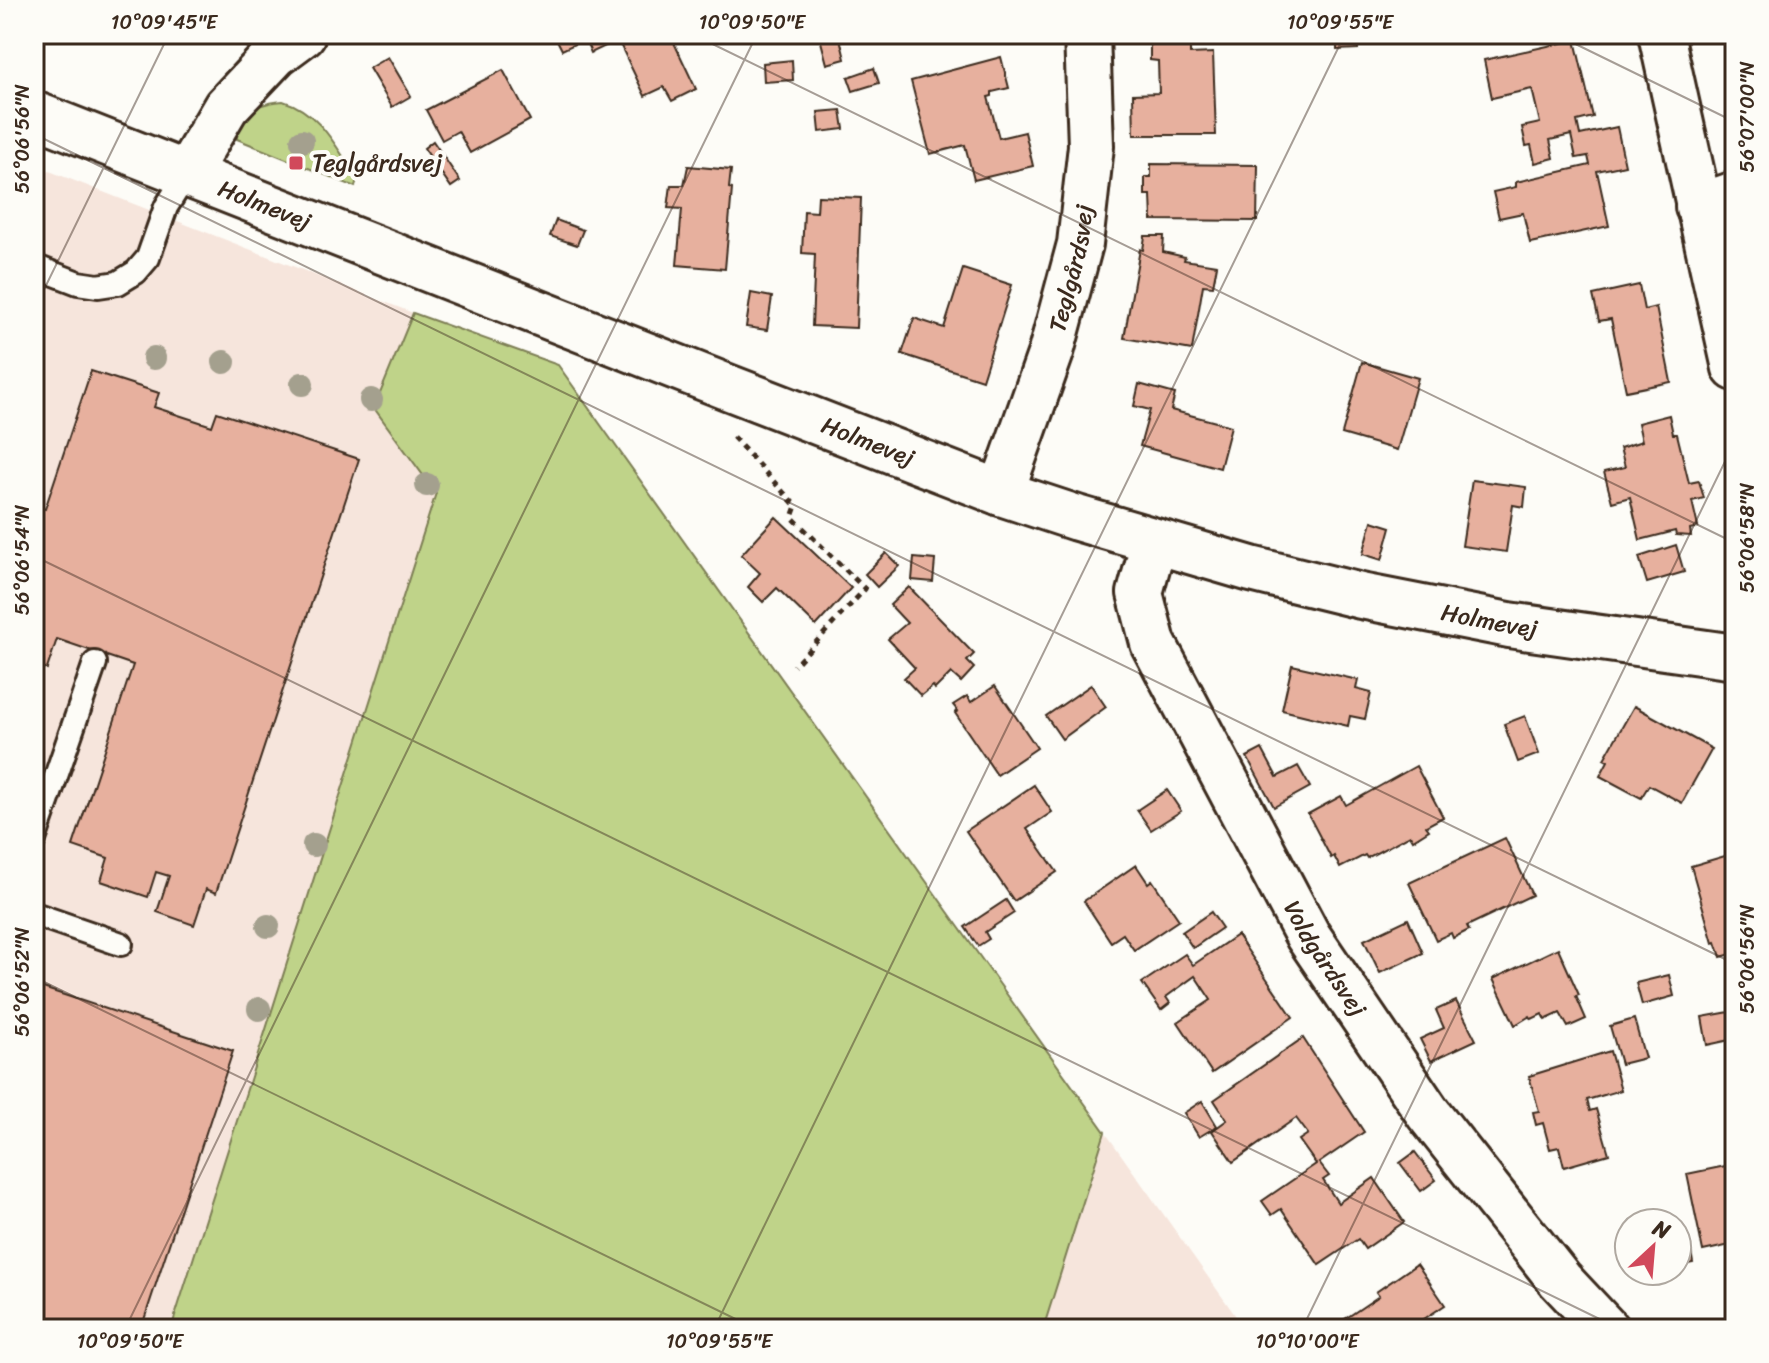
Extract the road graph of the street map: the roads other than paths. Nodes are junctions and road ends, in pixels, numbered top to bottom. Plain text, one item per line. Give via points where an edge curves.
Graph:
1 (303, 34) edge
2 (1087, 34) edge
3 (1661, 34) edge
4 (34, 114) edge
5 (186, 175) junction
6 (1716, 201) edge
7 (34, 266) edge
8 (1735, 368) edge
9 (1001, 493) junction
10 (1154, 542) junction
11 (1735, 657) edge
12 (95, 663) dead end
13 (34, 840) edge
14 (34, 914) edge
15 (121, 944) dead end
16 (1606, 1329) edge

1 - 5 street via 276,54 226,107
2 - 9 street, Teglgårdsvej via 1091,146 1080,244 1051,352
3 - 6 street
4 - 5 street, Holmevej
5 - 7 lane via 166,207 148,258 118,283 78,283
5 - 9 street, Holmevej
6 - 8 street
9 - 10 street, Holmevej
10 - 11 street, Holmevej via 1440,612
10 - 16 street, Voldgårdsvej via 1140,593 1153,643 1308,936 1428,1113 1560,1280
12 - 13 lane
14 - 15 lane

